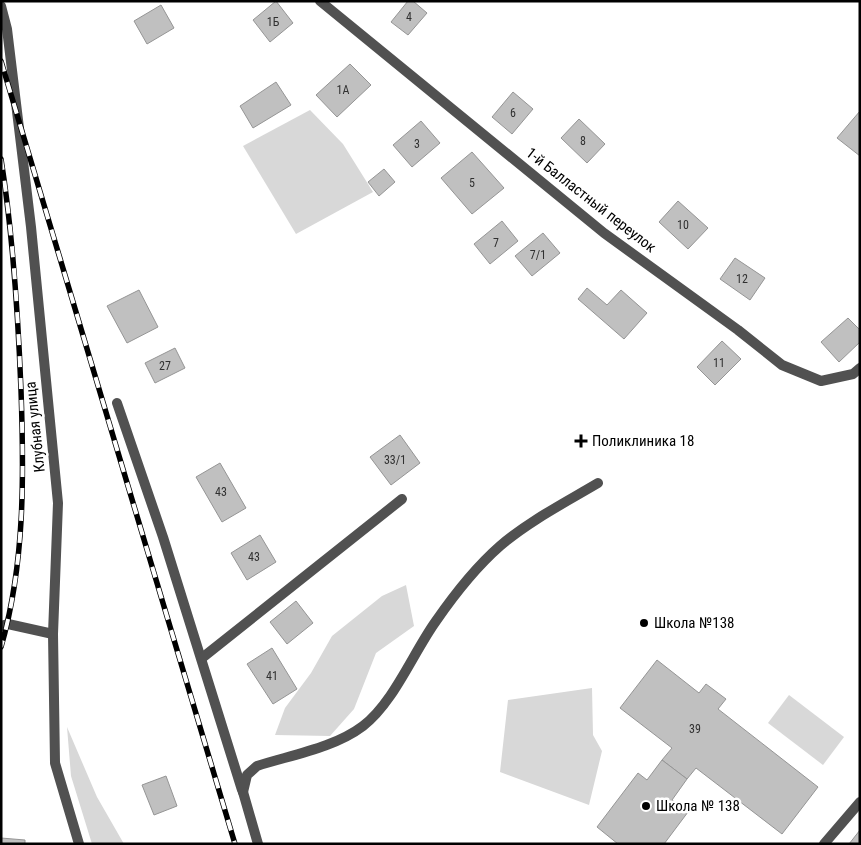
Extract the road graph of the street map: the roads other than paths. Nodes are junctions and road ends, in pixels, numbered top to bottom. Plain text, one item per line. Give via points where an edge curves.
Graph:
1 (320, 1) edge
2 (1, 6) edge
3 (860, 368) edge
4 (117, 403) dead end
5 (598, 483) dead end
6 (402, 499) dead end
7 (1, 626) edge
8 (54, 634) junction
9 (202, 658) junction
10 (243, 792) junction
11 (860, 802) edge
12 (79, 844) edge
13 (258, 844) edge
14 (824, 844) edge

1 - 3 street, 1-й Балластный переулок via 604,233 782,365 822,381 853,374
2 - 8 street, Клубная улица via 31,227 58,503
4 - 9 street
5 - 10 street via 500,546 436,620 384,704 363,726 336,741 257,766 246,775
6 - 9 street
7 - 8 street via 8,624
8 - 12 street, Клубная улица via 55,762
9 - 10 street
10 - 13 street
11 - 14 street

